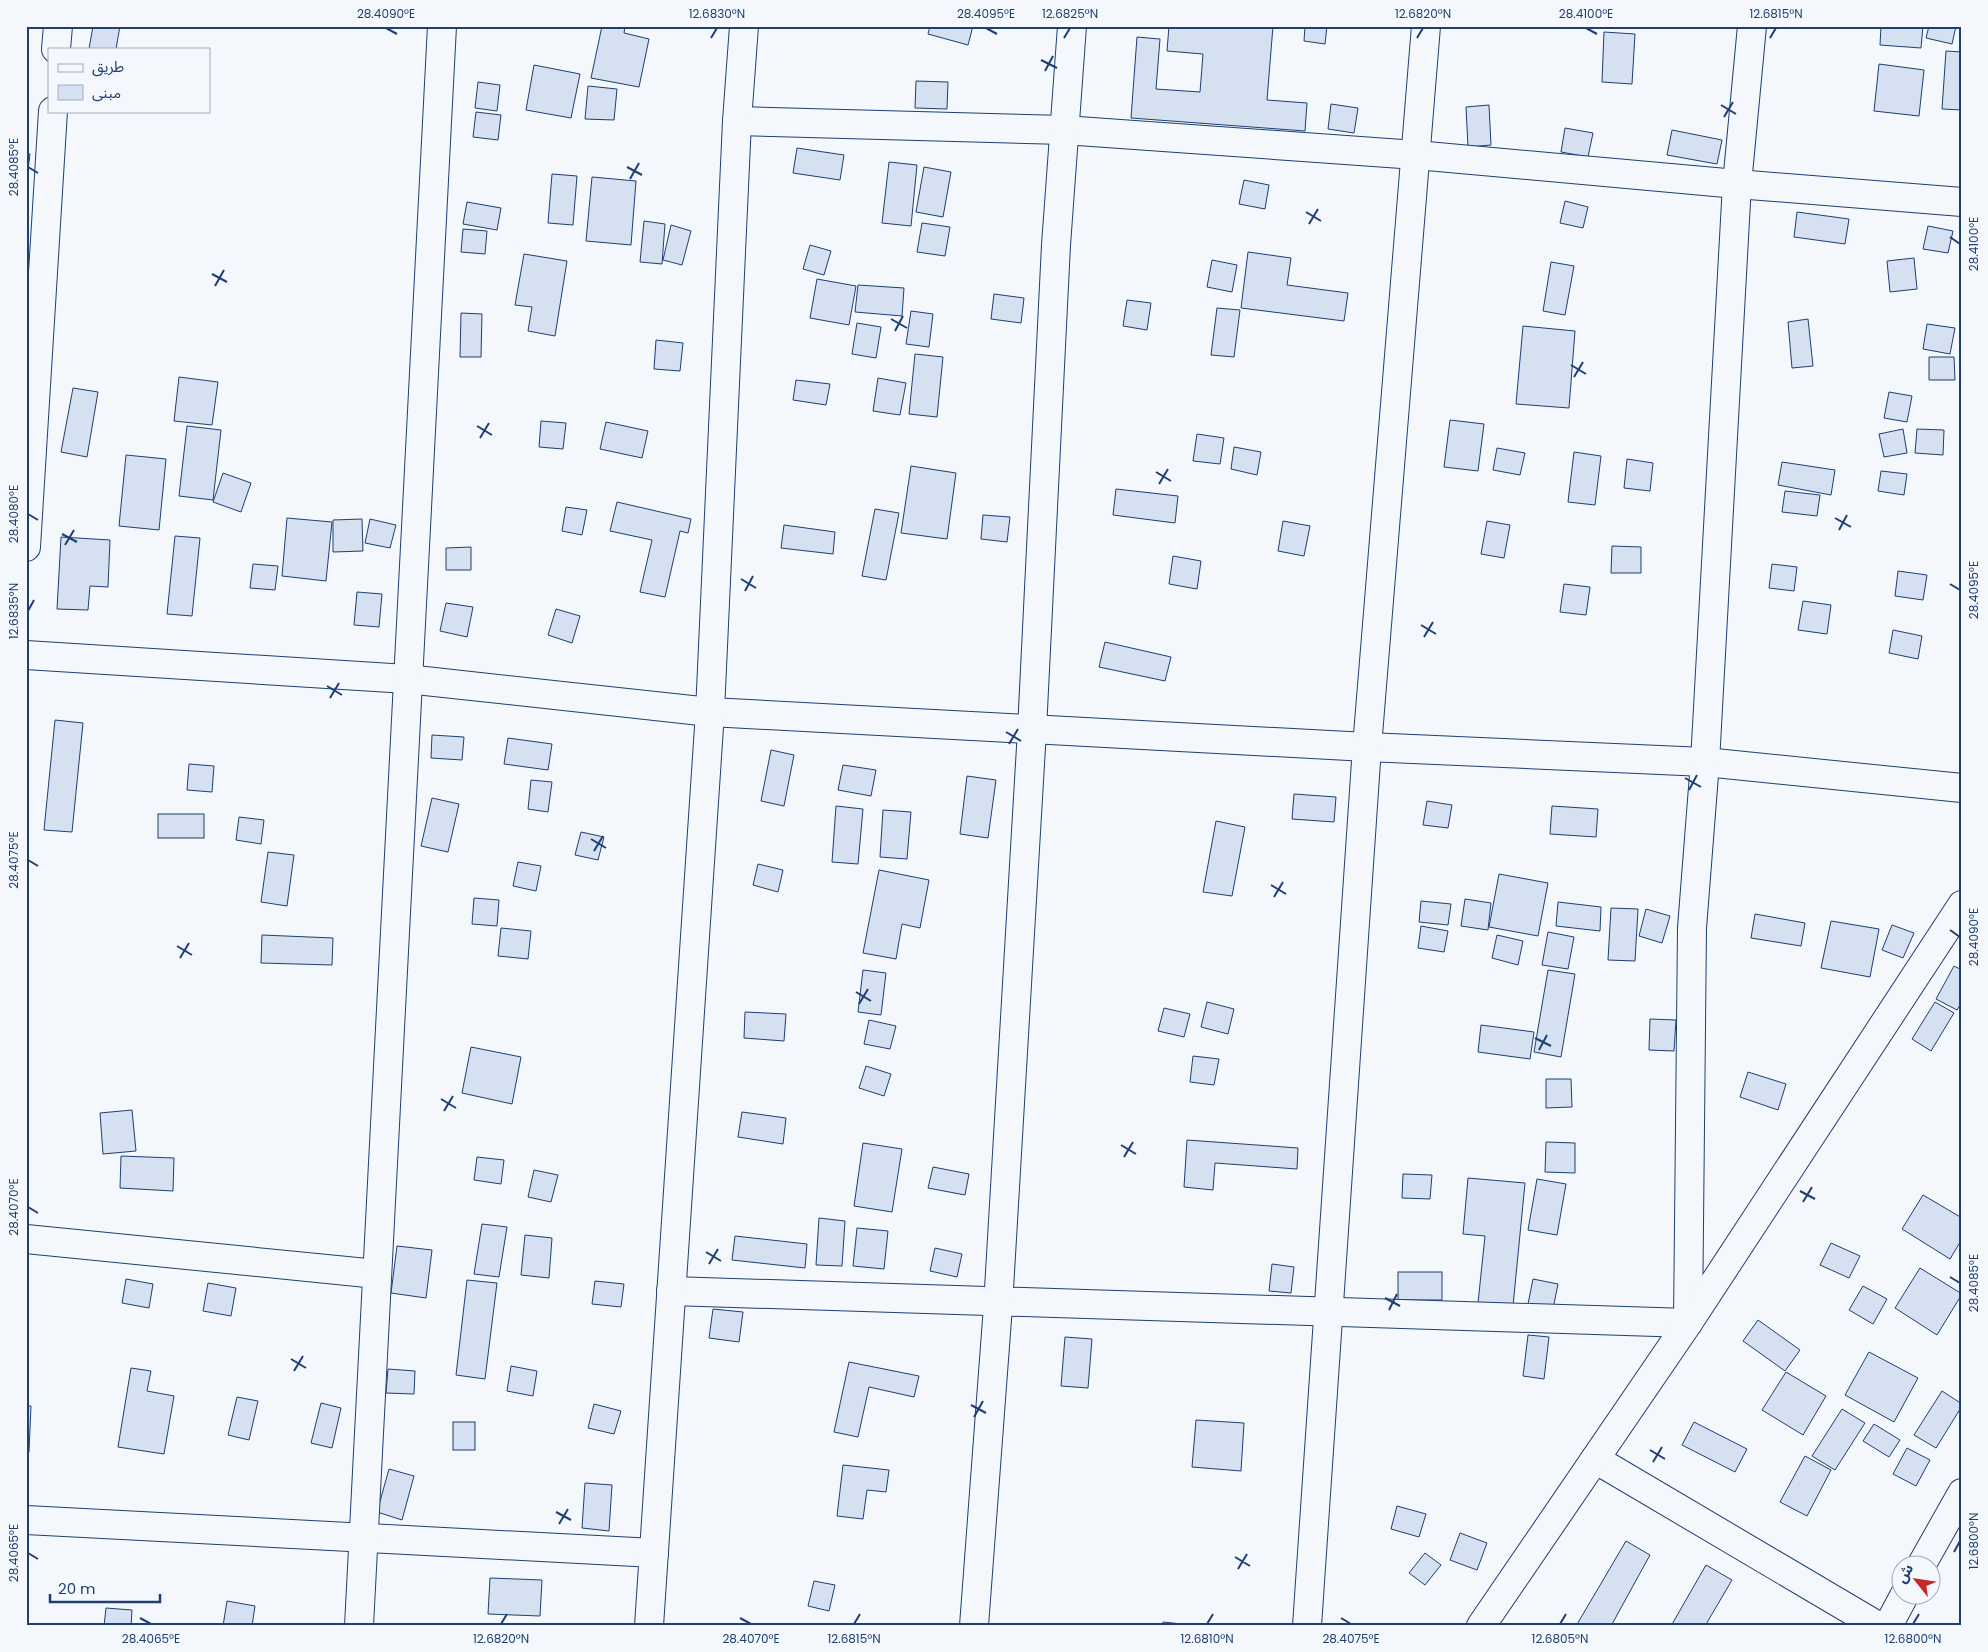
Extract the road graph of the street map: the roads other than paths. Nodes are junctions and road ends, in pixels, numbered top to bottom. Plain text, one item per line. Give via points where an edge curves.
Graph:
1 (58, 26) edge
2 (442, 26) edge
3 (744, 26) edge
4 (1072, 26) edge
5 (1426, 26) edge
6 (1752, 26) edge
7 (56, 48) edge
8 (53, 112) edge
9 (737, 121) junction
10 (1064, 130) junction
11 (1416, 155) junction
12 (1737, 184) junction
13 (1962, 202) edge
14 (26, 547) edge
15 (26, 655) edge
16 (406, 679) junction
17 (710, 712) junction
18 (1032, 730) junction
19 (1367, 747) junction
20 (1705, 762) junction
21 (1962, 788) edge
22 (1962, 905) edge
23 (26, 1239) edge
24 (377, 1274) junction
25 (671, 1292) junction
26 (999, 1302) junction
27 (1329, 1312) junction
28 (1688, 1323) junction
29 (1595, 1460) junction
30 (1962, 1493) edge
31 (26, 1520) edge
32 (363, 1538) junction
33 (654, 1553) junction
34 (1928, 1554) edge
35 (1900, 1604) edge
36 (359, 1626) edge
37 (649, 1626) edge
38 (974, 1626) edge
39 (1307, 1626) edge
40 (1481, 1626) edge
41 (1878, 1626) edge
42 (1888, 1626) edge

1 - 7 street
2 - 16 street
3 - 9 street
4 - 10 street
5 - 11 street
6 - 12 street
8 - 14 street
9 - 10 street
9 - 17 street
10 - 11 street
10 - 18 street
11 - 12 street
11 - 19 street
12 - 13 street
12 - 20 street
15 - 16 street
16 - 17 street
16 - 24 street
17 - 18 street
17 - 25 street
18 - 19 street
18 - 26 street
19 - 20 street
19 - 27 street
20 - 21 street
20 - 28 street via 1692,928
22 - 28 street
23 - 24 street
24 - 32 street
25 - 26 street
25 - 33 street
26 - 27 street
26 - 38 street
27 - 28 street
27 - 39 street
28 - 29 street
29 - 40 street
29 - 41 street
30 - 34 street
31 - 32 street
32 - 33 street
32 - 36 street
33 - 37 street
35 - 42 street

